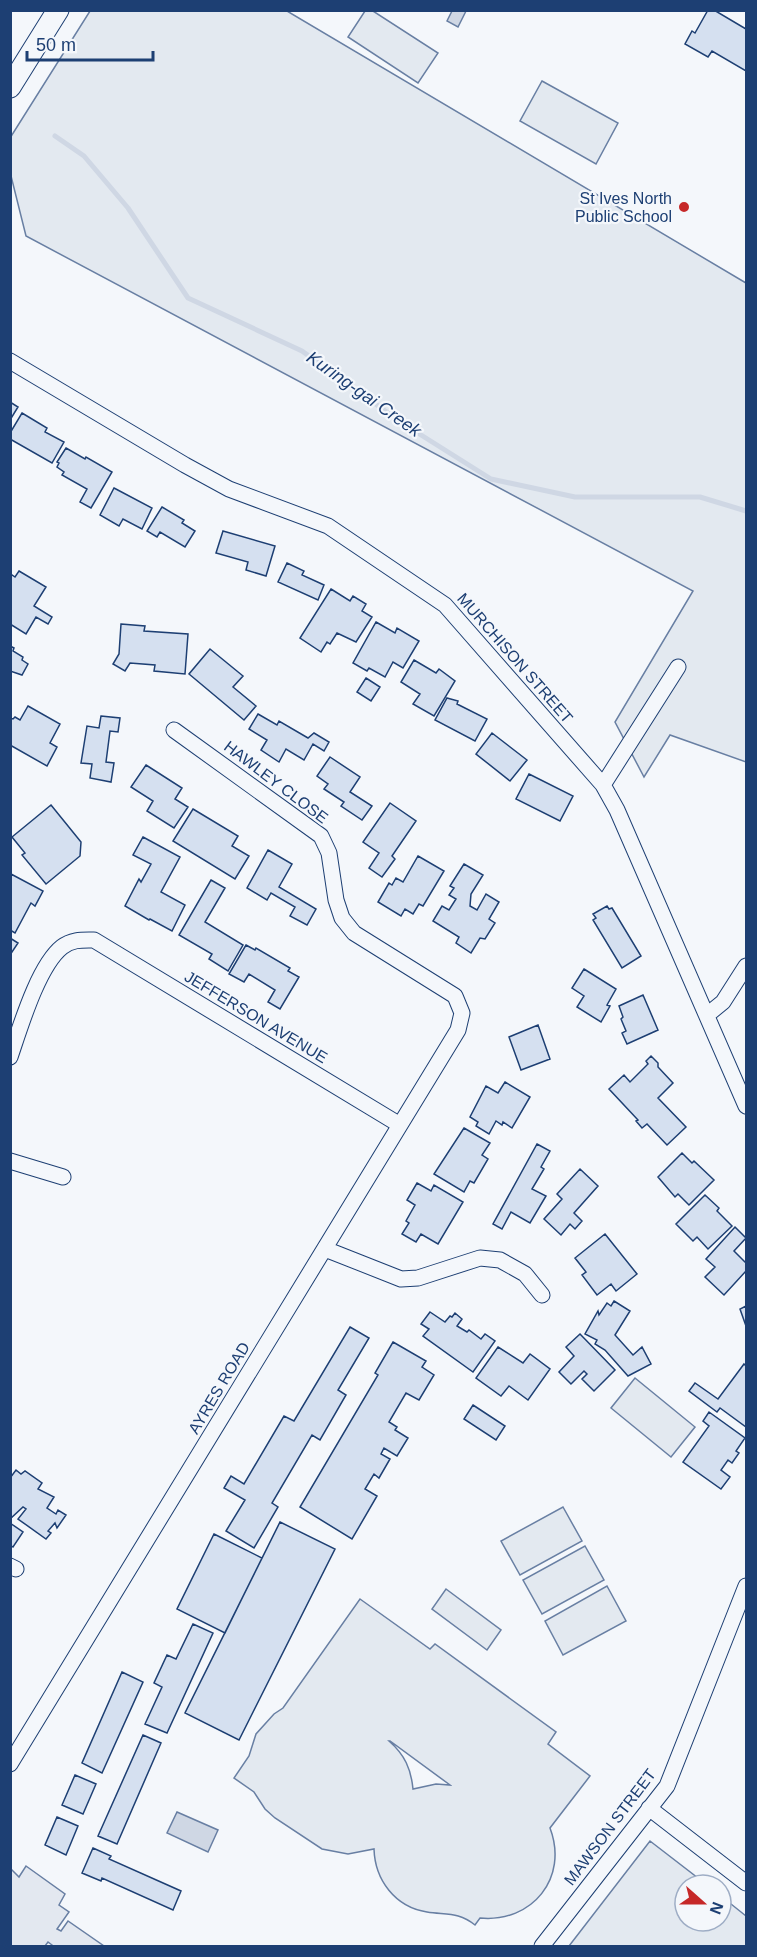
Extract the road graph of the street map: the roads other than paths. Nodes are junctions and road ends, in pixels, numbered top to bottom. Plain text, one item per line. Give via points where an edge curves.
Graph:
1 (58, 10) edge
2 (10, 87) edge
3 (10, 361) edge
4 (678, 667) dead end
5 (174, 730) dead end
6 (603, 785) junction
7 (747, 966) edge
8 (707, 1015) junction
9 (458, 1030) joint
10 (10, 1057) edge
11 (747, 1106) edge
12 (400, 1125) junction
13 (10, 1161) edge
14 (63, 1177) dead end
15 (325, 1249) junction
16 (542, 1295) dead end
17 (747, 1586) edge
18 (10, 1764) edge
19 (650, 1808) junction
20 (747, 1883) edge
21 (542, 1947) edge

1 - 2 street
3 - 6 street, MURCHISON STREET via 229,489 328,526 445,605
4 - 6 street
5 - 9 street, HAWLEY CLOSE via 321,836 329,853 342,918 354,933 455,996 462,1012
6 - 8 street, MURCHISON STREET
7 - 8 street via 723,1002
8 - 11 street
9 - 12 street, AYRES ROAD
10 - 12 street, JEFFERSON AVENUE via 29,1002 50,962 62,947 77,940 94,940
12 - 15 street, AYRES ROAD
13 - 14 street
15 - 16 street via 401,1279 418,1278 480,1258 500,1260 525,1275
15 - 18 street, AYRES ROAD
17 - 19 street, MAWSON STREET via 667,1786
19 - 20 street
19 - 21 street, MAWSON STREET

